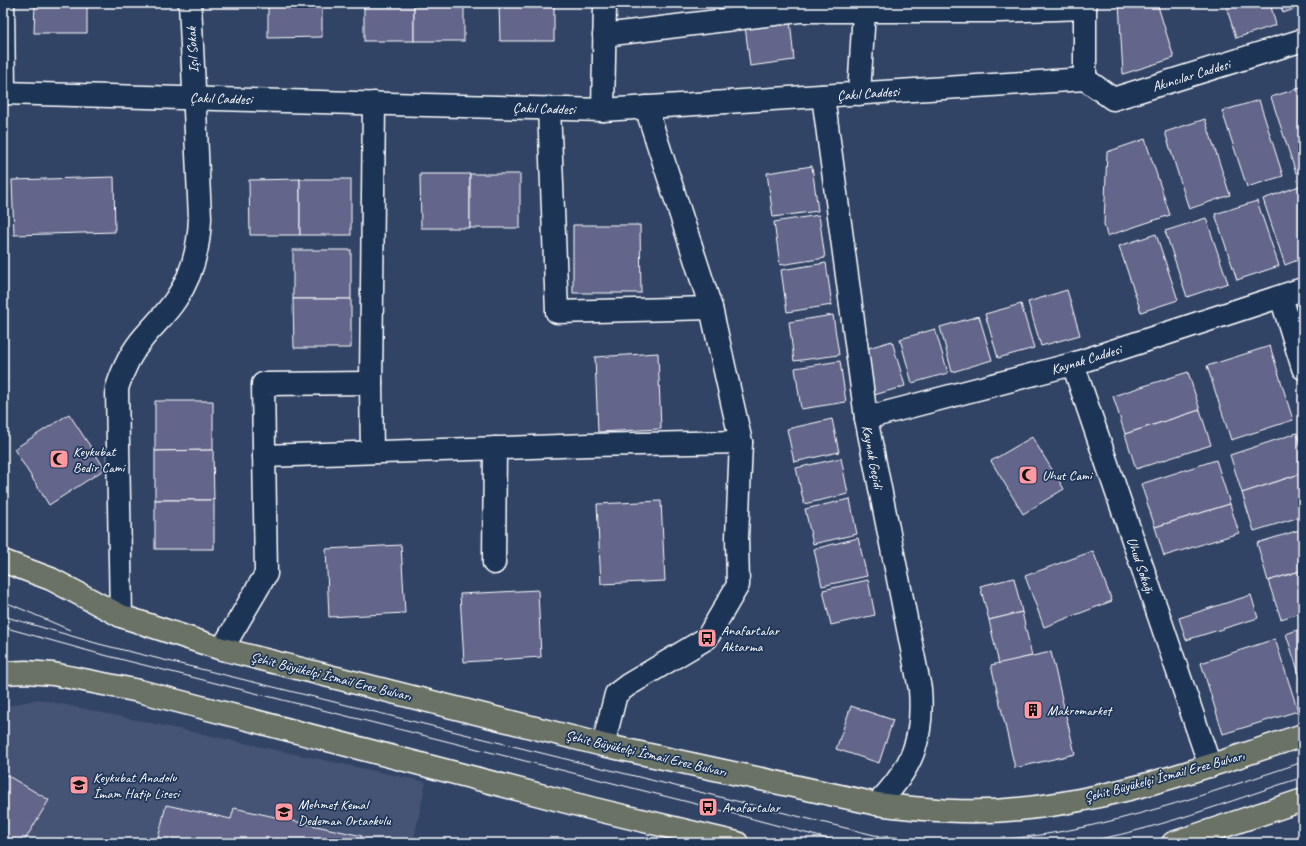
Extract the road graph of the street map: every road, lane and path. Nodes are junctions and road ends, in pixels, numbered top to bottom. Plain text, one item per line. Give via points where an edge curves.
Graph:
1 (4, 3) edge
2 (190, 3) edge
3 (605, 3) edge
4 (1084, 6) edge
5 (799, 7) edge
6 (968, 7) edge
7 (864, 11) junction
8 (604, 35) junction
9 (1303, 40) edge
10 (1085, 79) junction
11 (4, 93) edge
12 (859, 94) junction
13 (822, 96) junction
14 (194, 98) junction
15 (374, 103) junction
16 (646, 107) junction
17 (549, 108) junction
18 (603, 110) junction
19 (1303, 289) edge
20 (1281, 297) junction
21 (711, 308) junction
22 (1073, 364) junction
23 (1303, 368) edge
24 (371, 383) junction
25 (866, 418) junction
26 (741, 442) junction
27 (495, 448) junction
28 (372, 452) junction
29 (264, 456) junction
30 (3, 561) edge
31 (494, 563) dead end
32 (121, 616) junction
33 (222, 649) junction
34 (3, 673) edge
35 (1303, 735) edge
36 (603, 745) junction
37 (1210, 766) junction
38 (1303, 800) edge
39 (877, 804) junction
40 (1210, 837) edge
41 (737, 843) edge
42 (1173, 843) edge

1 - 11 street
2 - 14 street, Işıl Sokak
3 - 8 street
4 - 6 street
4 - 10 street
5 - 7 street
5 - 8 street
6 - 7 street
7 - 12 street
8 - 18 street
9 - 10 street, Akıncılar Caddesi via 1113,99
10 - 12 street, Çakıl Caddesi
11 - 14 street, Çakıl Caddesi
12 - 13 street, Çakıl Caddesi
13 - 16 street, Çakıl Caddesi
13 - 25 street, Kaynak Geçidi
14 - 15 street, Çakıl Caddesi
14 - 32 street, Işıl Sokak via 200,218 192,269 168,311 131,353 117,388
15 - 17 street, Çakıl Caddesi
15 - 24 street
16 - 18 street, Çakıl Caddesi
16 - 21 street
17 - 18 street, Çakıl Caddesi
17 - 21 street via 557,312
19 - 20 street, Kaynak Caddesi
20 - 22 street, Kaynak Caddesi
20 - 23 street
21 - 26 street
22 - 25 street, Kaynak Caddesi
22 - 37 street, Uhud Sokağı
24 - 28 street
24 - 29 street via 263,384
25 - 39 street, Kaynak Geçidi via 920,689 921,707 920,726 910,761 901,777
26 - 27 street
26 - 36 street via 738,585 707,638 616,694
27 - 28 street
27 - 31 street
28 - 29 street
29 - 33 street via 266,574
30 - 32 main road, Şehit Büyükelçi İsmail Erez Bulvarı via 51,579
32 - 33 main road, Şehit Büyükelçi İsmail Erez Bulvarı
33 - 36 main road, Şehit Büyükelçi İsmail Erez Bulvarı
34 - 41 main road via 53,674 139,691 594,809
35 - 37 main road, Şehit Büyükelçi İsmail Erez Bulvarı
36 - 39 main road, Şehit Büyükelçi İsmail Erez Bulvarı
37 - 39 main road, Şehit Büyükelçi İsmail Erez Bulvarı via 1087,798 1018,809 947,811
38 - 40 main road
40 - 42 main road

